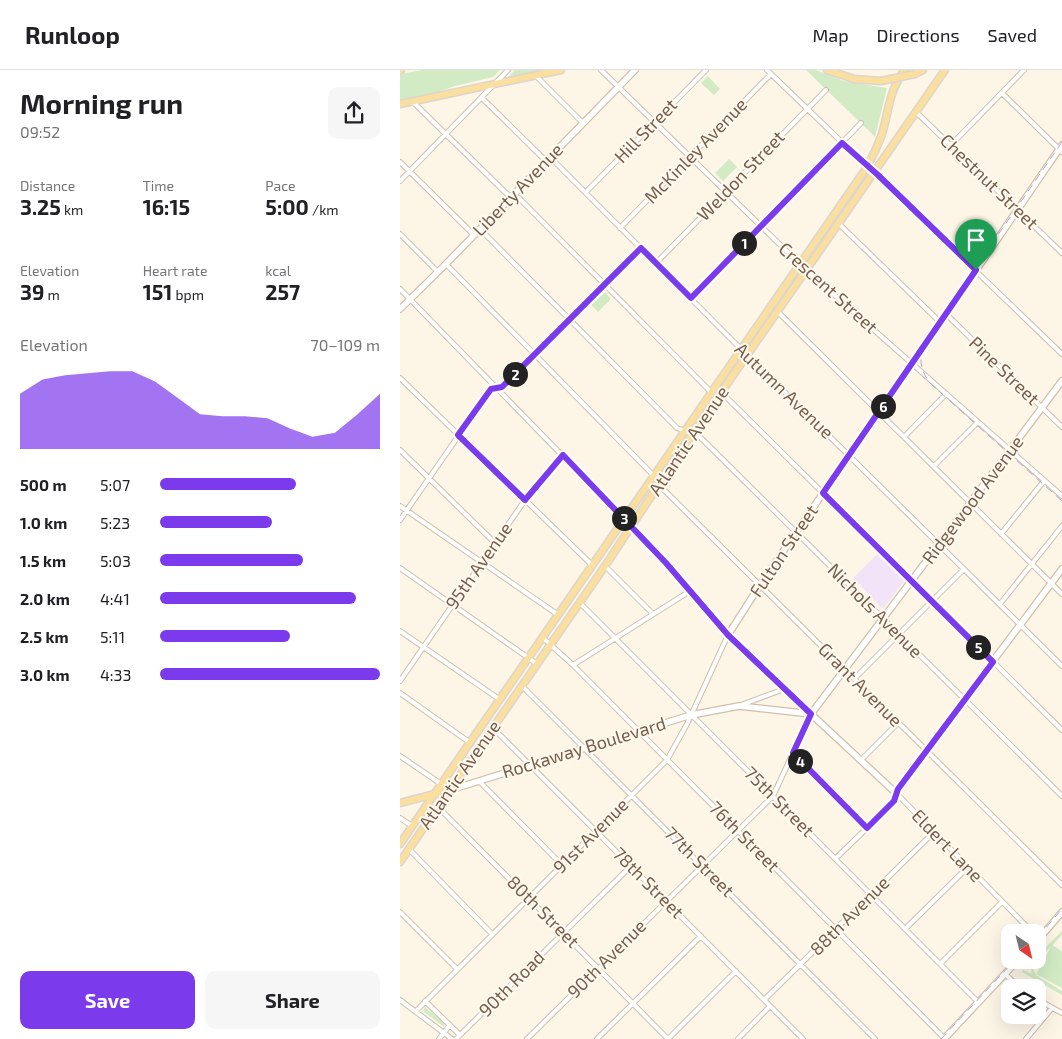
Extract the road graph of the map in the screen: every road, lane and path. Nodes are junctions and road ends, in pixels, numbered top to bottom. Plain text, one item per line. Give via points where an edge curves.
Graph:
1 (508, 70) edge
2 (561, 70) edge
3 (602, 70) edge
4 (635, 70) edge
5 (706, 70) edge
6 (768, 70) edge
7 (828, 70) edge
8 (905, 70) edge
9 (923, 70) edge
10 (945, 70) edge
11 (1024, 70) edge
12 (771, 74) junction
13 (536, 76) junction
14 (494, 85) junction
15 (618, 87) junction
16 (826, 90) dead end
17 (1002, 93) junction
18 (482, 98) junction
19 (413, 102) junction
20 (400, 104) edge
21 (807, 108) junction
22 (916, 112) junction
23 (654, 122) junction
24 (583, 123) junction
25 (861, 123) dead end
26 (446, 134) junction
27 (842, 143) junction
28 (951, 145) junction
29 (1061, 149) edge
30 (690, 157) junction
31 (548, 159) junction
32 (400, 162) edge
33 (867, 167) junction
34 (410, 171) junction
35 (874, 172) junction
36 (400, 181) edge
37 (725, 191) junction
38 (586, 192) junction
39 (512, 196) junction
40 (1018, 210) junction
41 (838, 223) junction
42 (761, 226) junction
43 (620, 228) junction
44 (480, 229) junction
45 (400, 234) edge
46 (474, 235) junction
47 (641, 248) junction
48 (1062, 253) edge
49 (656, 263) junction
50 (446, 264) junction
51 (799, 264) junction
52 (806, 270) junction
53 (976, 270) junction
54 (438, 272) junction
55 (605, 284) junction
56 (400, 290) edge
57 (691, 298) junction
58 (410, 300) junction
59 (401, 308) edge
60 (778, 312) junction
61 (946, 314) junction
62 (570, 319) junction
63 (940, 322) junction
64 (740, 349) junction
65 (534, 354) junction
66 (1062, 354) edge
67 (748, 355) junction
68 (912, 363) junction
69 (400, 378) edge
70 (1062, 380) edge
71 (497, 388) junction
72 (711, 392) junction
73 (722, 393) junction
74 (946, 394) junction
75 (1042, 408) junction
76 (879, 412) junction
77 (978, 422) junction
78 (1062, 427) edge
79 (684, 431) junction
80 (692, 434) junction
81 (458, 435) junction
82 (904, 437) junction
83 (400, 450) edge
84 (1010, 450) junction
85 (563, 455) junction
86 (849, 455) junction
87 (934, 466) junction
88 (654, 476) junction
89 (429, 478) junction
90 (1044, 480) junction
91 (659, 485) junction
92 (823, 493) junction
93 (1062, 496) edge
94 (525, 500) junction
95 (970, 503) junction
96 (400, 506) edge
97 (407, 510) junction
98 (624, 518) junction
99 (400, 520) edge
100 (631, 526) junction
101 (1062, 526) edge
102 (796, 532) junction
103 (1002, 534) junction
104 (495, 543) junction
105 (939, 544) junction
106 (482, 562) junction
107 (1032, 564) junction
108 (592, 565) junction
109 (605, 566) junction
110 (400, 568) edge
111 (964, 569) junction
112 (1062, 569) edge
113 (912, 581) junction
114 (1052, 583) junction
115 (760, 585) junction
116 (690, 591) junction
117 (1062, 594) edge
118 (932, 601) junction
119 (579, 602) junction
120 (453, 604) junction
121 (1000, 604) junction
122 (557, 614) junction
123 (653, 614) junction
124 (883, 619) junction
125 (1020, 625) junction
126 (400, 631) edge
127 (899, 634) junction
128 (728, 635) junction
129 (542, 637) junction
130 (616, 638) junction
131 (550, 644) junction
132 (423, 647) junction
133 (528, 657) junction
134 (993, 662) junction
135 (537, 664) junction
136 (573, 665) junction
137 (1062, 666) edge
138 (845, 670) junction
139 (854, 679) junction
140 (400, 681) edge
141 (522, 686) junction
142 (784, 690) junction
143 (400, 693) edge
144 (499, 699) junction
145 (964, 700) junction
146 (740, 706) junction
147 (691, 714) junction
148 (811, 714) junction
149 (898, 723) junction
150 (493, 728) junction
151 (1062, 730) edge
152 (638, 732) junction
153 (469, 742) junction
154 (585, 748) junction
155 (926, 750) junction
156 (793, 753) junction
157 (400, 756) edge
158 (667, 760) junction
159 (861, 760) junction
160 (530, 765) junction
161 (479, 780) junction
162 (441, 784) junction
163 (450, 790) junction
164 (434, 794) junction
165 (897, 794) junction
166 (632, 795) junction
167 (773, 796) junction
168 (1062, 796) edge
169 (400, 803) edge
170 (438, 807) junction
171 (400, 818) edge
172 (412, 826) junction
173 (867, 828) junction
174 (596, 831) junction
175 (737, 831) junction
176 (934, 832) junction
177 (400, 844) edge
178 (409, 850) junction
179 (835, 859) junction
180 (400, 862) edge
181 (562, 865) junction
182 (631, 866) junction
183 (702, 866) junction
184 (968, 867) junction
185 (1062, 885) edge
186 (871, 895) junction
187 (528, 898) junction
188 (666, 901) junction
189 (1002, 902) junction
190 (400, 912) edge
191 (1062, 912) edge
192 (1024, 924) edge
193 (905, 929) junction
194 (836, 930) junction
195 (1046, 930) edge
196 (563, 933) junction
197 (492, 934) junction
198 (701, 936) junction
199 (940, 964) junction
200 (801, 965) junction
201 (598, 968) junction
202 (457, 969) junction
203 (1010, 969) edge
204 (736, 971) junction
205 (1006, 974) junction
206 (1011, 979) edge
207 (400, 1000) edge
208 (764, 1000) junction
209 (424, 1001) junction
210 (978, 1002) junction
211 (633, 1003) junction
212 (1046, 1005) edge
213 (770, 1006) junction
214 (1052, 1008) junction
215 (416, 1011) junction
216 (1062, 1013) edge
217 (450, 1025) junction
218 (443, 1033) junction
219 (460, 1035) junction
220 (439, 1039) edge
221 (452, 1039) edge
222 (456, 1039) edge
223 (527, 1039) edge
224 (597, 1039) edge
225 (668, 1039) edge
226 (738, 1039) edge
227 (803, 1039) edge
228 (874, 1039) edge
229 (944, 1039) edge
230 (1026, 1039) edge

1 - 14 street
2 - 13 main road
3 - 15 street, Crescent Street
4 - 15 main road, Liberty Avenue
5 - 23 street, Hill Street
6 - 12 street
7 - 9 main road, bridge via 854,79 881,81
8 - 33 main road, Atlantic Avenue via 889,100 879,143
10 - 22 main road, Atlantic Avenue
11 - 17 street
12 - 21 street
12 - 30 street, McKinley Avenue
13 - 14 main road
13 - 24 street
14 - 18 street
14 - 19 main road
15 - 23 street, Crescent Street
15 - 24 main road, Liberty Avenue
16 - 21 street, Weldon Street
17 - 28 street
17 - 29 street
18 - 26 street
18 - 31 street, Autumn Avenue
19 - 20 main road
19 - 26 street
21 - 27 street
21 - 37 street, Weldon Street
22 - 28 street, Chestnut Street
22 - 35 main road, Atlantic Avenue
23 - 30 street, Crescent Street
23 - 38 street, Hill Street
24 - 31 main road, Liberty Avenue
25 - 27 street
26 - 34 street
26 - 39 street
27 - 33 street
27 - 42 street
28 - 40 street, Chestnut Street
29 - 40 main road, Fulton Street
30 - 37 street, Crescent Street
30 - 43 street, McKinley Avenue
31 - 38 street, Autumn Avenue
31 - 39 main road, Liberty Avenue
32 - 34 street
33 - 35 street
33 - 51 main road, Atlantic Avenue
34 - 36 street
34 - 46 street
35 - 41 main road, Atlantic Avenue
35 - 53 street
37 - 42 street, Crescent Street
37 - 49 street, Weldon Street
38 - 43 street, Autumn Avenue
39 - 44 main road, Liberty Avenue
39 - 55 street via 519,198
40 - 48 street, Chestnut Street
40 - 53 main road, Fulton Street
41 - 52 main road, Atlantic Avenue
41 - 63 street
42 - 51 street, Crescent Street
42 - 57 street
43 - 47 street, Autumn Avenue
44 - 46 main road, Liberty Avenue
44 - 62 street, Nichols Avenue
45 - 54 street
46 - 50 main road, Liberty Avenue
47 - 49 street, Autumn Avenue
47 - 55 street
49 - 57 street, Autumn Avenue
50 - 54 main road, Liberty Avenue
50 - 65 street
51 - 52 street, Crescent Street
51 - 64 main road, Atlantic Avenue
52 - 60 main road, Atlantic Avenue
52 - 68 street, Crescent Street
53 - 61 main road, Fulton Street
53 - 66 street
54 - 58 main road, Liberty Avenue
55 - 62 street
55 - 72 street
56 - 58 street, Eldert Lane
57 - 64 street, Autumn Avenue
58 - 59 main road, Liberty Avenue
58 - 71 street, Eldert Lane
60 - 67 main road, Atlantic Avenue
60 - 76 street
61 - 63 main road, Fulton Street
61 - 75 street, Pine Street
62 - 65 street
62 - 79 street, Nichols Avenue via 677,428
63 - 68 main road, Fulton Street
64 - 67 street, Autumn Avenue
64 - 72 main road, Atlantic Avenue
65 - 71 street via 502,387
65 - 88 street
67 - 73 main road, Atlantic Avenue
67 - 86 street, Autumn Avenue
68 - 74 street, Crescent Street
68 - 76 main road, Fulton Street
69 - 81 street
70 - 75 main road, Ridgewood Avenue
71 - 81 street via 491,389
71 - 85 street, Eldert Lane
72 - 79 main road, Atlantic Avenue
73 - 80 main road, Atlantic Avenue
73 - 92 street
74 - 77 street, Crescent Street
74 - 82 street
75 - 78 street, Pine Street
75 - 84 main road, Ridgewood Avenue
76 - 82 street
76 - 86 main road, Fulton Street
77 - 84 street, Crescent Street
77 - 87 street
79 - 80 street, Nichols Avenue
79 - 88 main road, Atlantic Avenue
80 - 91 main road, Atlantic Avenue
80 - 102 street, Nichols Avenue via 700,437
81 - 89 street
81 - 94 street
82 - 87 street
83 - 89 street
84 - 90 street, Crescent Street
84 - 95 main road, Ridgewood Avenue
85 - 94 street, 95th Avenue
85 - 98 street, Eldert Lane
86 - 92 main road, Fulton Street
86 - 105 street, Autumn Avenue
87 - 95 street
88 - 98 main road, Atlantic Avenue
89 - 97 street
89 - 104 street
90 - 93 street, Crescent Street
90 - 103 street
91 - 100 main road, Atlantic Avenue
91 - 115 street, Grant Avenue
92 - 102 main road, Fulton Street
92 - 113 street
94 - 104 street, 95th Avenue
94 - 108 street
95 - 103 street
95 - 105 main road, Ridgewood Avenue
96 - 97 street
97 - 99 street
97 - 106 street
98 - 100 street, Eldert Lane
98 - 108 main road, Atlantic Avenue
100 - 109 main road, Atlantic Avenue
100 - 116 street, Eldert Lane
101 - 107 street
102 - 115 main road, Fulton Street
102 - 124 street, Nichols Avenue
103 - 107 street
104 - 106 street, 95th Avenue
105 - 111 street, Autumn Avenue
105 - 113 main road, Ridgewood Avenue
106 - 120 street, 95th Avenue
106 - 122 street
107 - 114 street
107 - 121 street
108 - 122 main road, Atlantic Avenue
109 - 119 main road, Atlantic Avenue
109 - 123 street
110 - 120 street
111 - 118 street
111 - 121 street, Autumn Avenue
112 - 114 main road
113 - 118 street
113 - 124 main road, Ridgewood Avenue
114 - 117 street
114 - 125 main road
115 - 128 main road, Fulton Street
115 - 138 street, Grant Avenue
116 - 123 street
116 - 128 street, Eldert Lane
118 - 127 street
118 - 134 street
119 - 130 street, 75th Street
119 - 131 main road, Atlantic Avenue
120 - 132 street, 95th Avenue
120 - 133 street
121 - 125 street, Autumn Avenue
122 - 129 main road, Atlantic Avenue
123 - 130 street
124 - 127 street, Nichols Avenue
124 - 138 main road, Ridgewood Avenue
125 - 134 main road
125 - 137 street, Autumn Avenue
126 - 132 street
127 - 139 street
127 - 145 street, Nichols Avenue
128 - 142 street, Eldert Lane
128 - 147 street, 91st Avenue
129 - 131 street, 76th Street
129 - 133 main road, Atlantic Avenue
130 - 136 street
130 - 147 street, 75th Street
131 - 135 main road, Atlantic Avenue
131 - 136 street, 76th Street
132 - 140 street, 95th Avenue
132 - 144 street
133 - 135 street
133 - 144 main road, Atlantic Avenue
134 - 145 main road
134 - 151 street
135 - 141 main road, Atlantic Avenue
136 - 152 street, 76th Street
138 - 139 street, Grant Avenue
138 - 148 main road, Ridgewood Avenue
139 - 149 street, Grant Avenue
141 - 150 main road, Atlantic Avenue
141 - 154 street, 77th Street
142 - 146 street, Rockaway Boulevard
142 - 148 street, Eldert Lane
143 - 153 street
144 - 153 main road, Atlantic Avenue
145 - 155 main road
145 - 168 street, Nichols Avenue
146 - 147 main road, Rockaway Boulevard
146 - 148 main road, Rockaway Boulevard
147 - 152 main road, Rockaway Boulevard
147 - 158 street, 91st Avenue
147 - 167 street, 75th Street
148 - 156 street, 90th Avenue
148 - 159 main road, Eldert Lane
149 - 155 street, Grant Avenue
149 - 159 street
150 - 160 street, 78th Street
150 - 163 main road, Atlantic Avenue
152 - 154 main road, Rockaway Boulevard
152 - 158 street, 76th Street
153 - 162 main road, Atlantic Avenue
154 - 160 main road, Rockaway Boulevard
154 - 166 street, 77th Street
155 - 165 main road
155 - 185 street, Grant Avenue
156 - 167 street, 90th Avenue
156 - 173 street
157 - 162 street
158 - 166 street, 91st Avenue
158 - 175 street, 76th Street
159 - 165 main road, Eldert Lane
160 - 161 main road, Rockaway Boulevard
160 - 174 street, 78th Street
161 - 163 main road, Rockaway Boulevard
161 - 181 street
162 - 163 street
162 - 164 main road, Atlantic Avenue
163 - 164 main road, Rockaway Boulevard
163 - 170 main road, Atlantic Avenue
164 - 169 main road, Rockaway Boulevard
164 - 172 main road, Atlantic Avenue
165 - 173 street
165 - 176 street, Eldert Lane
166 - 174 street, 91st Avenue
166 - 183 street, 77th Street
167 - 175 street, 90th Avenue
167 - 179 street, 75th Street
170 - 178 main road, Atlantic Avenue
170 - 187 street, 80th Street
171 - 172 street
172 - 177 main road, Atlantic Avenue
173 - 179 street
174 - 181 street, 91st Avenue
174 - 182 street, 78th Street
175 - 183 street, 90th Avenue
175 - 194 street, 76th Street
176 - 184 street, Eldert Lane
176 - 186 street, 88th Avenue
178 - 180 main road, Atlantic Avenue
178 - 197 street
179 - 186 street, 75th Street
181 - 187 street, 91st Avenue
182 - 188 street, 78th Street
182 - 196 street, 90th Road
183 - 188 street, 90th Avenue
183 - 200 street, 77th Street
184 - 189 street, Eldert Lane
184 - 193 street
186 - 193 street, 75th Street
186 - 194 street, 88th Avenue
187 - 196 street, 80th Street
187 - 197 street, 91st Avenue
188 - 198 street, 78th Street
188 - 201 street, 90th Avenue
189 - 192 street, Eldert Lane
189 - 199 street
190 - 202 street
191 - 195 main road
193 - 199 street, 75th Street
194 - 200 street, 88th Avenue
194 - 229 street, 76th Street
196 - 201 street, 80th Street
196 - 219 street, 90th Road
197 - 202 street, 91st Avenue
198 - 204 street, 78th Street
198 - 211 street
199 - 210 street, 75th Street
200 - 208 street, 88th Avenue
200 - 228 street, 77th Street
201 - 211 street, 80th Street
201 - 223 street, 90th Avenue
202 - 209 street, 91st Avenue
203 - 205 main road
204 - 208 street, 78th Street
204 - 225 street
205 - 206 street
205 - 210 main road
207 - 215 street
208 - 213 street, 78th Street
209 - 215 street, 91st Avenue
209 - 217 street
210 - 229 main road
211 - 224 street
211 - 225 street, 80th Street
212 - 214 street
213 - 226 street
213 - 227 street, 78th Street
214 - 216 street
214 - 230 street
215 - 218 street
217 - 218 street
217 - 219 street
218 - 220 street
218 - 221 street
219 - 222 street, 90th Road

